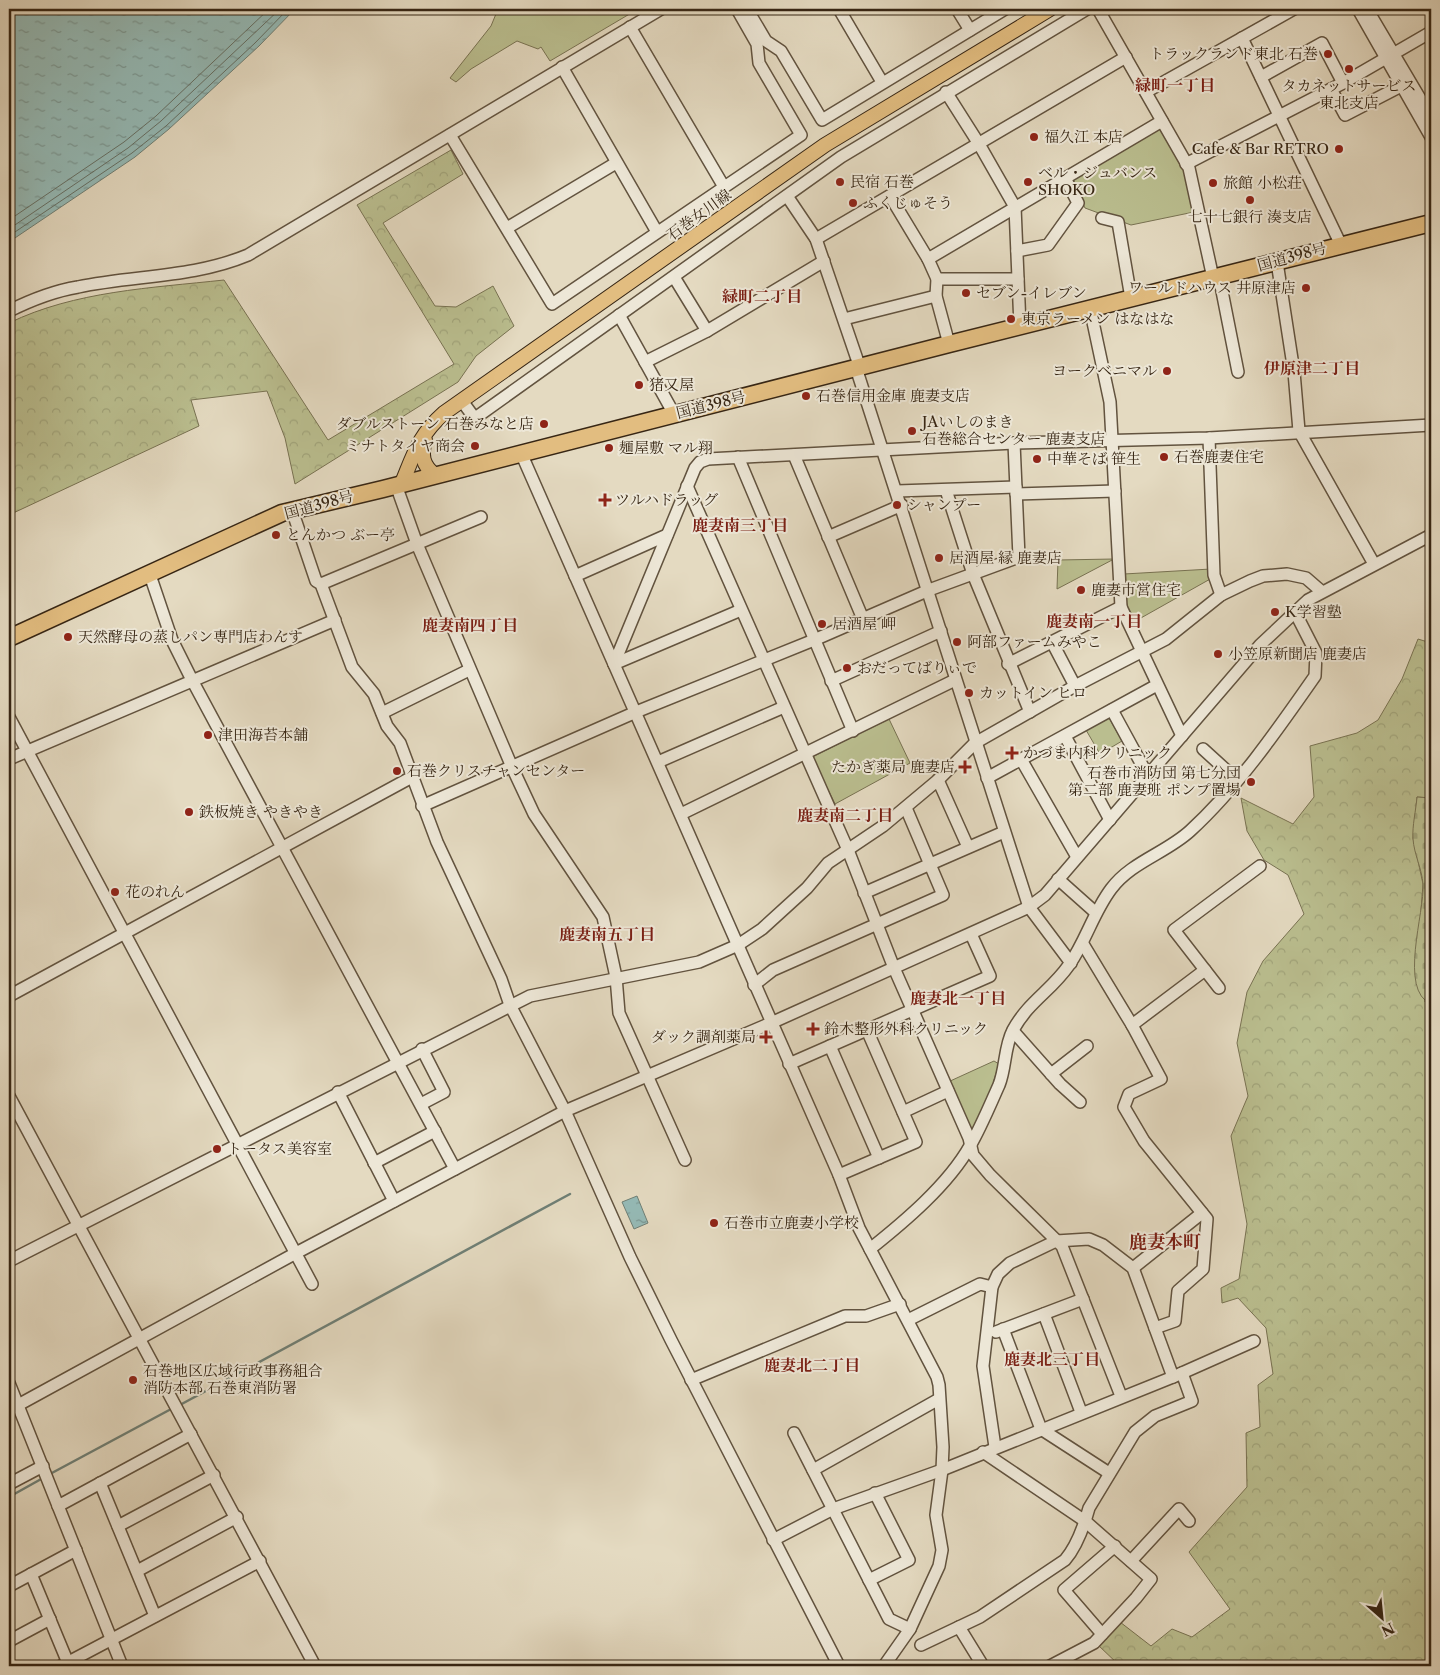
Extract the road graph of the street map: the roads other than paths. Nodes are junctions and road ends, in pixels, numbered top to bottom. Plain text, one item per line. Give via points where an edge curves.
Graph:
1 (661, 9) edge
2 (737, 9) edge
3 (747, 9) edge
4 (839, 9) edge
5 (958, 9) edge
6 (1005, 9) edge
7 (1050, 9) edge
8 (1087, 9) edge
9 (1098, 9) edge
10 (1294, 9) edge
11 (1353, 9) edge
12 (1358, 9) edge
13 (1370, 15) edge
14 (630, 27) junction
15 (970, 30) junction
16 (1431, 32) edge
17 (1242, 38) junction
18 (1390, 55) junction
19 (1126, 57) junction
20 (562, 67) junction
21 (1261, 77) junction
22 (882, 82) junction
23 (1343, 83) junction
24 (1400, 86) junction
25 (1331, 89) junction
26 (946, 92) junction
27 (1146, 92) junction
28 (1280, 116) junction
29 (1431, 117) edge
30 (1162, 121) junction
31 (450, 135) junction
32 (1431, 137) edge
33 (979, 144) junction
34 (616, 163) junction
35 (1186, 164) junction
36 (1065, 178) junction
37 (724, 187) junction
38 (787, 196) junction
39 (890, 196) junction
40 (1015, 208) junction
41 (1102, 218) dead end
42 (1431, 223) edge
43 (507, 228) junction
44 (657, 232) junction
45 (816, 239) junction
46 (1341, 245) junction
47 (1017, 251) junction
48 (824, 260) junction
49 (928, 260) junction
50 (1277, 262) junction
51 (674, 277) junction
52 (1216, 277) junction
53 (937, 279) junction
54 (1018, 279) junction
55 (936, 296) junction
56 (1131, 298) junction
57 (1090, 308) junction
58 (9, 311) edge
59 (618, 315) junction
60 (844, 319) junction
61 (1020, 326) junction
62 (707, 331) junction
63 (949, 344) junction
64 (645, 362) junction
65 (859, 367) junction
66 (1238, 372) dead end
67 (462, 401) junction
68 (674, 414) junction
69 (435, 422) junction
70 (1431, 425) edge
71 (1299, 431) junction
72 (1209, 438) junction
73 (1112, 439) junction
74 (1014, 443) junction
75 (882, 450) junction
76 (521, 453) junction
77 (794, 455) junction
78 (738, 457) junction
79 (434, 475) junction
80 (399, 484) junction
81 (687, 486) junction
82 (946, 490) junction
83 (897, 491) junction
84 (1016, 491) junction
85 (1115, 491) junction
86 (902, 506) junction
87 (292, 510) junction
88 (481, 517) dead end
89 (1431, 534) edge
90 (667, 535) junction
91 (828, 537) junction
92 (416, 544) junction
93 (1374, 564) junction
94 (973, 574) junction
95 (150, 575) junction
96 (575, 576) junction
97 (321, 584) junction
98 (929, 590) junction
99 (1321, 591) junction
100 (1221, 595) junction
101 (1121, 607) junction
102 (741, 610) junction
103 (1295, 612) junction
104 (863, 619) junction
105 (335, 620) junction
106 (941, 631) junction
107 (9, 638) edge
108 (814, 640) junction
109 (1052, 642) junction
110 (1141, 652) junction
111 (764, 661) junction
112 (614, 664) junction
113 (1008, 664) junction
114 (469, 670) junction
115 (192, 680) junction
116 (955, 680) junction
117 (831, 681) junction
118 (1157, 685) junction
119 (1075, 686) junction
120 (784, 707) junction
121 (1112, 710) junction
122 (636, 712) junction
123 (1030, 712) junction
124 (382, 713) junction
125 (9, 717) edge
126 (852, 731) junction
127 (1065, 736) junction
128 (1182, 736) junction
129 (975, 743) junction
130 (1203, 749) dead end
131 (26, 751) junction
132 (804, 755) junction
133 (9, 758) edge
134 (1022, 760) junction
135 (658, 762) junction
136 (512, 767) junction
137 (1148, 776) junction
138 (412, 778) junction
139 (987, 778) junction
140 (938, 780) junction
141 (1237, 780) junction
142 (422, 806) junction
143 (906, 808) junction
144 (681, 814) junction
145 (1110, 820) junction
146 (1004, 832) junction
147 (282, 846) junction
148 (968, 847) junction
149 (848, 850) junction
150 (1077, 857) junction
151 (930, 864) junction
152 (1260, 866) dead end
153 (1058, 879) junction
154 (864, 893) junction
155 (1029, 907) junction
156 (1095, 912) junction
157 (876, 924) junction
158 (125, 933) junction
159 (972, 934) junction
160 (1083, 944) junction
161 (738, 945) junction
162 (1071, 963) junction
163 (894, 968) junction
164 (1205, 970) junction
165 (616, 977) junction
166 (754, 985) junction
167 (1219, 988) dead end
168 (9, 996) edge
169 (510, 1005) junction
170 (913, 1010) junction
171 (771, 1023) junction
172 (1132, 1025) junction
173 (867, 1030) junction
174 (1013, 1031) junction
175 (830, 1046) junction
176 (1087, 1046) dead end
177 (422, 1049) junction
178 (398, 1061) junction
179 (789, 1064) junction
180 (1051, 1074) junction
181 (646, 1076) junction
182 (948, 1091) junction
183 (338, 1092) junction
184 (9, 1096) edge
185 (1080, 1102) dead end
186 (421, 1104) junction
187 (566, 1111) junction
188 (903, 1112) junction
189 (435, 1131) junction
190 (238, 1144) junction
191 (970, 1146) junction
192 (879, 1158) junction
193 (685, 1160) dead end
194 (374, 1163) junction
195 (455, 1169) junction
196 (838, 1175) junction
197 (394, 1201) junction
198 (1202, 1213) junction
199 (78, 1225) junction
200 (1056, 1241) junction
201 (870, 1249) junction
202 (296, 1253) junction
203 (9, 1261) edge
204 (1133, 1268) junction
205 (312, 1284) dead end
206 (992, 1287) junction
207 (1083, 1299) junction
208 (900, 1304) junction
209 (1044, 1314) junction
210 (908, 1320) junction
211 (1155, 1328) junction
212 (1003, 1329) junction
213 (986, 1336) junction
214 (140, 1338) junction
215 (1254, 1340) dead end
216 (1177, 1375) junction
217 (691, 1380) junction
218 (9, 1383) edge
219 (1121, 1396) junction
220 (940, 1399) junction
221 (13, 1408) edge
222 (1081, 1412) junction
223 (1041, 1428) junction
224 (191, 1434) junction
225 (794, 1434) dead end
226 (996, 1447) junction
227 (983, 1452) junction
228 (813, 1470) junction
229 (942, 1470) junction
230 (46, 1473) junction
231 (1109, 1473) junction
232 (214, 1475) junction
233 (100, 1483) junction
234 (9, 1484) edge
235 (876, 1493) junction
236 (58, 1506) junction
237 (833, 1509) junction
238 (237, 1517) junction
239 (1085, 1520) junction
240 (1189, 1521) dead end
241 (118, 1526) junction
242 (773, 1540) junction
243 (1114, 1546) junction
244 (76, 1550) junction
245 (260, 1561) junction
246 (1131, 1561) junction
247 (137, 1571) junction
248 (32, 1574) junction
249 (869, 1580) junction
250 (9, 1586) edge
251 (155, 1616) junction
252 (50, 1619) junction
253 (959, 1627) junction
254 (910, 1629) junction
255 (1102, 1634) junction
256 (112, 1640) junction
257 (9, 1641) edge
258 (921, 1645) dead end
259 (65, 1665) edge
260 (122, 1666) edge
261 (315, 1666) edge
262 (839, 1666) edge
263 (884, 1666) edge
264 (983, 1666) edge
265 (1050, 1666) edge

1 - 14 street
2 - 37 street via 757,44 760,63 801,135
3 - 22 street via 766,41 781,51 822,120
4 - 22 street
5 - 15 street
6 - 15 street
7 - 67 main road, 石巻女川線 via 938,74 825,146
8 - 26 street
9 - 19 street
10 - 17 street
11 - 13 street
12 - 13 street
13 - 18 street
14 - 20 street
14 - 37 street
15 - 22 street
16 - 18 street
17 - 21 street
17 - 27 street
18 - 23 street
18 - 24 street
18 - 29 street
19 - 27 street
19 - 33 street
20 - 31 street
20 - 34 street
21 - 23 street via 1322,43
21 - 28 street
23 - 25 street
24 - 25 street via 1345,115
24 - 32 street
25 - 28 street
26 - 33 street
26 - 38 street via 841,157
27 - 30 street
28 - 35 street
28 - 46 street
30 - 35 street
30 - 36 street
31 - 43 street
31 - 58 street via 248,255 226,264 198,272 77,287
33 - 39 street
33 - 40 street
34 - 43 street
34 - 44 street
35 - 52 street
36 - 40 street
36 - 47 street via 1078,203 1048,245
37 - 44 street
38 - 45 street
38 - 51 street
39 - 45 street
39 - 49 street
40 - 47 street
40 - 49 street
41 - 56 street via 1118,222
42 - 46 highway, 国道398号
43 - 44 street via 552,304
45 - 48 street
46 - 50 highway, 国道398号
47 - 54 street
48 - 60 street
48 - 62 street
49 - 53 street
50 - 52 highway, 国道398号
50 - 71 street via 1294,372
51 - 59 street
51 - 62 street
52 - 56 highway, 国道398号
52 - 66 street
53 - 54 street
53 - 55 street
54 - 61 street
55 - 60 street
55 - 63 street
56 - 57 highway, 国道398号
57 - 61 highway, 国道398号
57 - 73 street via 1110,402
59 - 64 street
59 - 67 street via 478,416 473,416
60 - 65 street
61 - 63 highway, 国道398号
62 - 64 street
63 - 65 highway, 国道398号
64 - 68 street
65 - 68 highway, 国道398号
65 - 75 street via 858,374
67 - 69 main road, 石巻女川線
68 - 76 highway, 国道398号
69 - 79 main road via 421,452
69 - 80 main road, 石巻女川線 via 420,439
70 - 71 street
71 - 72 street
71 - 93 street
72 - 73 street
72 - 100 street via 1214,575
73 - 74 street
73 - 85 street
74 - 75 street
74 - 84 street
75 - 77 street
75 - 83 street
76 - 79 highway, 国道398号
76 - 96 street
77 - 78 street
77 - 91 street
78 - 81 street via 708,458 700,462
78 - 108 street
79 - 80 highway, 国道398号
80 - 87 highway, 国道398号
80 - 92 street
81 - 90 street
81 - 102 street
82 - 83 street
82 - 84 street
82 - 94 street
83 - 86 street
84 - 85 street
84 - 94 street via 1019,557
85 - 101 street
86 - 91 street
86 - 98 street
87 - 95 highway, 国道398号
87 - 97 street via 316,581
88 - 92 street
89 - 93 street
90 - 96 street
90 - 112 street
91 - 104 street
92 - 97 street
92 - 114 street
93 - 99 street
94 - 98 street
94 - 113 street
95 - 107 highway, 国道398号
95 - 115 street via 172,640
96 - 112 street
97 - 105 street
98 - 104 street
98 - 106 street
99 - 100 street via 1306,578 1288,574 1250,581
99 - 103 street
100 - 110 street via 1166,639
101 - 109 street
101 - 110 street
102 - 111 street
102 - 112 street
103 - 128 street via 1260,645
103 - 141 street via 1316,653 1316,676
104 - 108 street
105 - 115 street
105 - 124 street via 352,667 374,694
106 - 116 street
106 - 117 street
108 - 111 street
108 - 117 street
109 - 113 street
109 - 119 street
110 - 118 street
110 - 119 street
111 - 120 street
111 - 122 street
112 - 122 street
113 - 123 street
114 - 124 street
114 - 136 street
115 - 131 street
115 - 147 street
116 - 126 street
116 - 129 street
117 - 126 street
118 - 121 street
118 - 128 street
119 - 123 street
120 - 132 street
120 - 135 street
121 - 127 street
121 - 137 street
122 - 135 street
122 - 136 street
123 - 129 street
124 - 138 street via 400,743
125 - 131 street
126 - 132 street
127 - 134 street
127 - 145 street
128 - 137 street
129 - 139 street
129 - 140 street
130 - 141 street
131 - 133 street
131 - 158 street
132 - 144 street
132 - 149 street
134 - 139 street
134 - 150 street
135 - 144 street
136 - 142 street
136 - 165 street via 534,814 603,917
137 - 145 street
138 - 142 street
138 - 147 street
139 - 146 street
140 - 143 street
140 - 148 street
141 - 156 street via 1188,833 1125,874
142 - 169 street via 501,978
143 - 149 street
143 - 151 street
144 - 161 street
145 - 150 street
146 - 148 street
146 - 155 street
147 - 158 street
147 - 178 street
148 - 151 street
149 - 154 street
149 - 161 street via 828,863 807,888 762,929
150 - 153 street
151 - 154 street
151 - 157 street via 943,895
152 - 164 street via 1174,930
153 - 155 street
153 - 156 street
154 - 157 street
155 - 159 street
155 - 162 street
156 - 160 street
157 - 163 street
157 - 166 street via 773,970
158 - 168 street
158 - 190 street
159 - 163 street
159 - 170 street via 990,976
160 - 162 street
160 - 172 street
161 - 165 street via 699,962
161 - 166 street
162 - 174 street via 1060,978 1026,1009
163 - 170 street
163 - 171 street
164 - 167 street
164 - 172 street
165 - 169 street via 535,994
165 - 181 street via 619,1013
166 - 171 street
169 - 177 street
169 - 187 street
170 - 173 street
170 - 182 street
171 - 179 street
171 - 181 street
172 - 198 street via 1161,1078 1128,1094 1124,1106 1144,1142
173 - 175 street
173 - 188 street
174 - 180 street
174 - 191 street via 1000,1082
175 - 179 street
175 - 192 street
176 - 180 street
177 - 178 street
177 - 186 street via 444,1092
178 - 183 street
178 - 186 street
179 - 196 street
180 - 185 street
181 - 187 street
181 - 193 street
182 - 188 street
182 - 191 street
183 - 190 street
183 - 194 street
184 - 199 street
186 - 189 street
187 - 195 street
187 - 217 street via 630,1257
188 - 192 street via 916,1142
189 - 194 street
189 - 195 street
190 - 199 street
190 - 202 street
191 - 200 street via 990,1175
191 - 201 street via 958,1164 907,1220
192 - 196 street
194 - 197 street
195 - 197 street
196 - 201 street
197 - 202 street
198 - 204 street
198 - 211 street via 1207,1220 1203,1269 1178,1291 1175,1321
199 - 203 street
199 - 214 street
200 - 204 street via 1089,1239 1103,1245
200 - 206 street via 1010,1263 998,1274
200 - 207 street via 1062,1246
201 - 208 street
202 - 205 street
202 - 214 street
204 - 211 street
206 - 210 street via 980,1284
206 - 213 street
207 - 209 street
207 - 219 street
208 - 210 street
208 - 217 street via 866,1316 845,1316
209 - 212 street
209 - 222 street
210 - 220 street via 937,1378
211 - 216 street
212 - 213 street
212 - 223 street
213 - 226 street via 983,1366
214 - 221 street
214 - 224 street
215 - 216 street
216 - 219 street
216 - 231 street via 1192,1401 1144,1423 1134,1432
217 - 242 street
218 - 221 street
219 - 222 street
220 - 228 street
220 - 229 street
221 - 230 street
222 - 223 street
223 - 226 street
223 - 231 street
224 - 232 street
224 - 233 street
225 - 228 street
226 - 227 street
227 - 229 street
227 - 239 street
228 - 237 street
229 - 235 street
229 - 254 street via 936,1515 942,1550 939,1566
230 - 234 street
230 - 236 street
231 - 239 street
232 - 238 street
232 - 241 street
233 - 236 street
233 - 241 street
235 - 237 street
235 - 249 street via 909,1560
236 - 244 street
237 - 242 street
237 - 249 street
238 - 245 street
238 - 247 street
239 - 243 street
239 - 253 street via 1065,1560 980,1617
240 - 246 street via 1179,1509
241 - 247 street
242 - 262 street
243 - 246 street
243 - 255 street via 1064,1590
244 - 248 street
244 - 256 street
245 - 251 street
245 - 261 street
246 - 255 street via 1151,1579
247 - 251 street
248 - 250 street
248 - 252 street
249 - 254 street via 889,1620
251 - 256 street
252 - 257 street
252 - 259 street
253 - 258 street
253 - 264 street
254 - 263 street
255 - 265 street via 1094,1643
256 - 259 street
256 - 260 street

